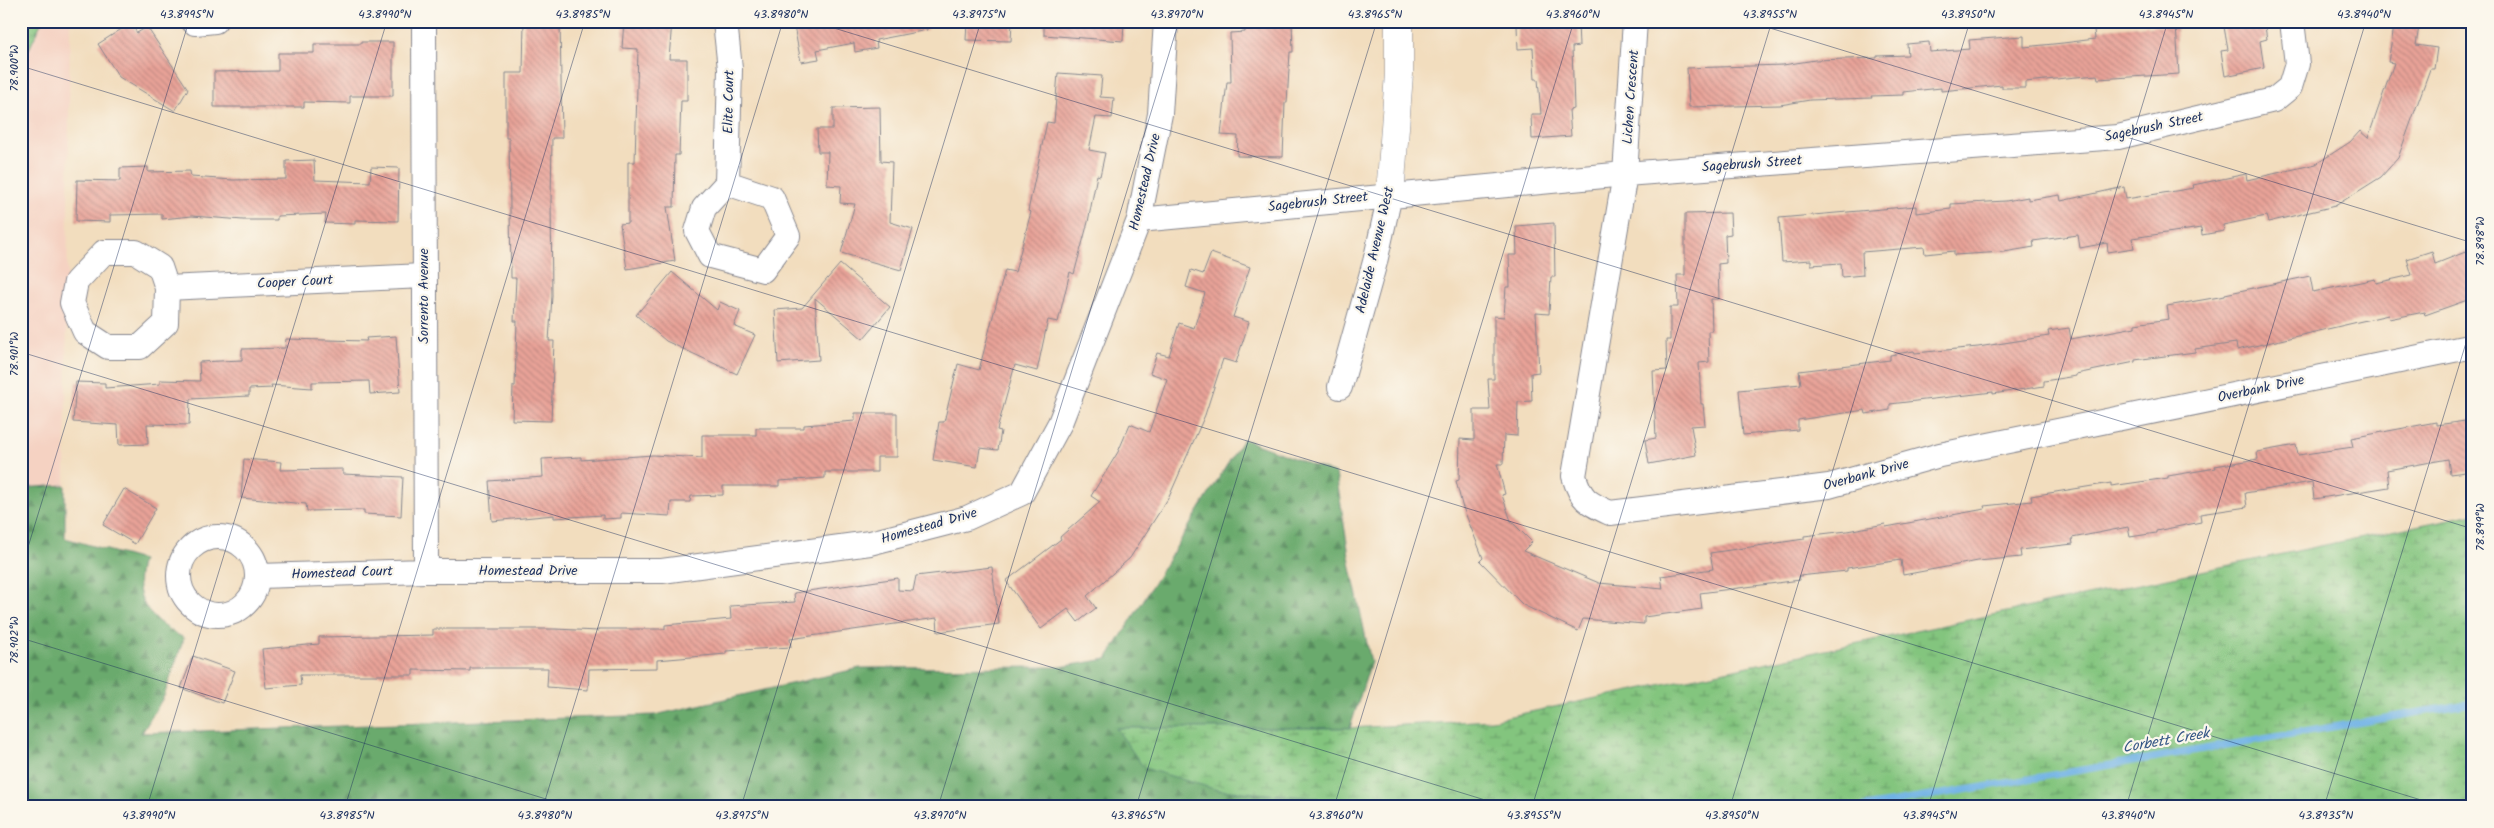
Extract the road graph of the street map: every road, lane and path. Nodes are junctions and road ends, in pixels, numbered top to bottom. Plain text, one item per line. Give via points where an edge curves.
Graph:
1 (193, 21) edge
2 (215, 21) edge
3 (424, 21) edge
4 (724, 21) edge
5 (1166, 21) edge
6 (1399, 21) edge
7 (1635, 21) edge
8 (2292, 21) edge
9 (1625, 174) junction
10 (727, 183) dead end
11 (1390, 195) junction
12 (1139, 220) junction
13 (423, 276) junction
14 (167, 288) junction
15 (2473, 346) edge
16 (1340, 387) dead end
17 (426, 571) junction
18 (258, 576) dead end

1 - 2 street
3 - 13 street, Sorrento Avenue
4 - 10 street, Elite Court via 730,69
5 - 12 street, Homestead Drive via 1160,114
6 - 11 street, Adelaide Avenue West via 1399,74
7 - 9 street, Lichen Crescent
8 - 9 street, Sagebrush Street via 2297,64 2290,86 2274,100 2118,137
9 - 11 street, Sagebrush Street
9 - 15 street, Overbank Drive via 1574,476 1579,493 1591,504 1610,513 1829,486 1940,455
11 - 12 street, Sagebrush Street
11 - 16 street, Adelaide Avenue West
12 - 17 street, Homestead Drive via 1060,423 1022,493 967,518 870,543 672,570
13 - 14 street, Cooper Court
13 - 17 street, Sorrento Avenue
14 - 14 street via 160,268 136,252 104,252 76,282 72,303 84,332 108,347 140,347 166,323
17 - 18 street, Homestead Court

